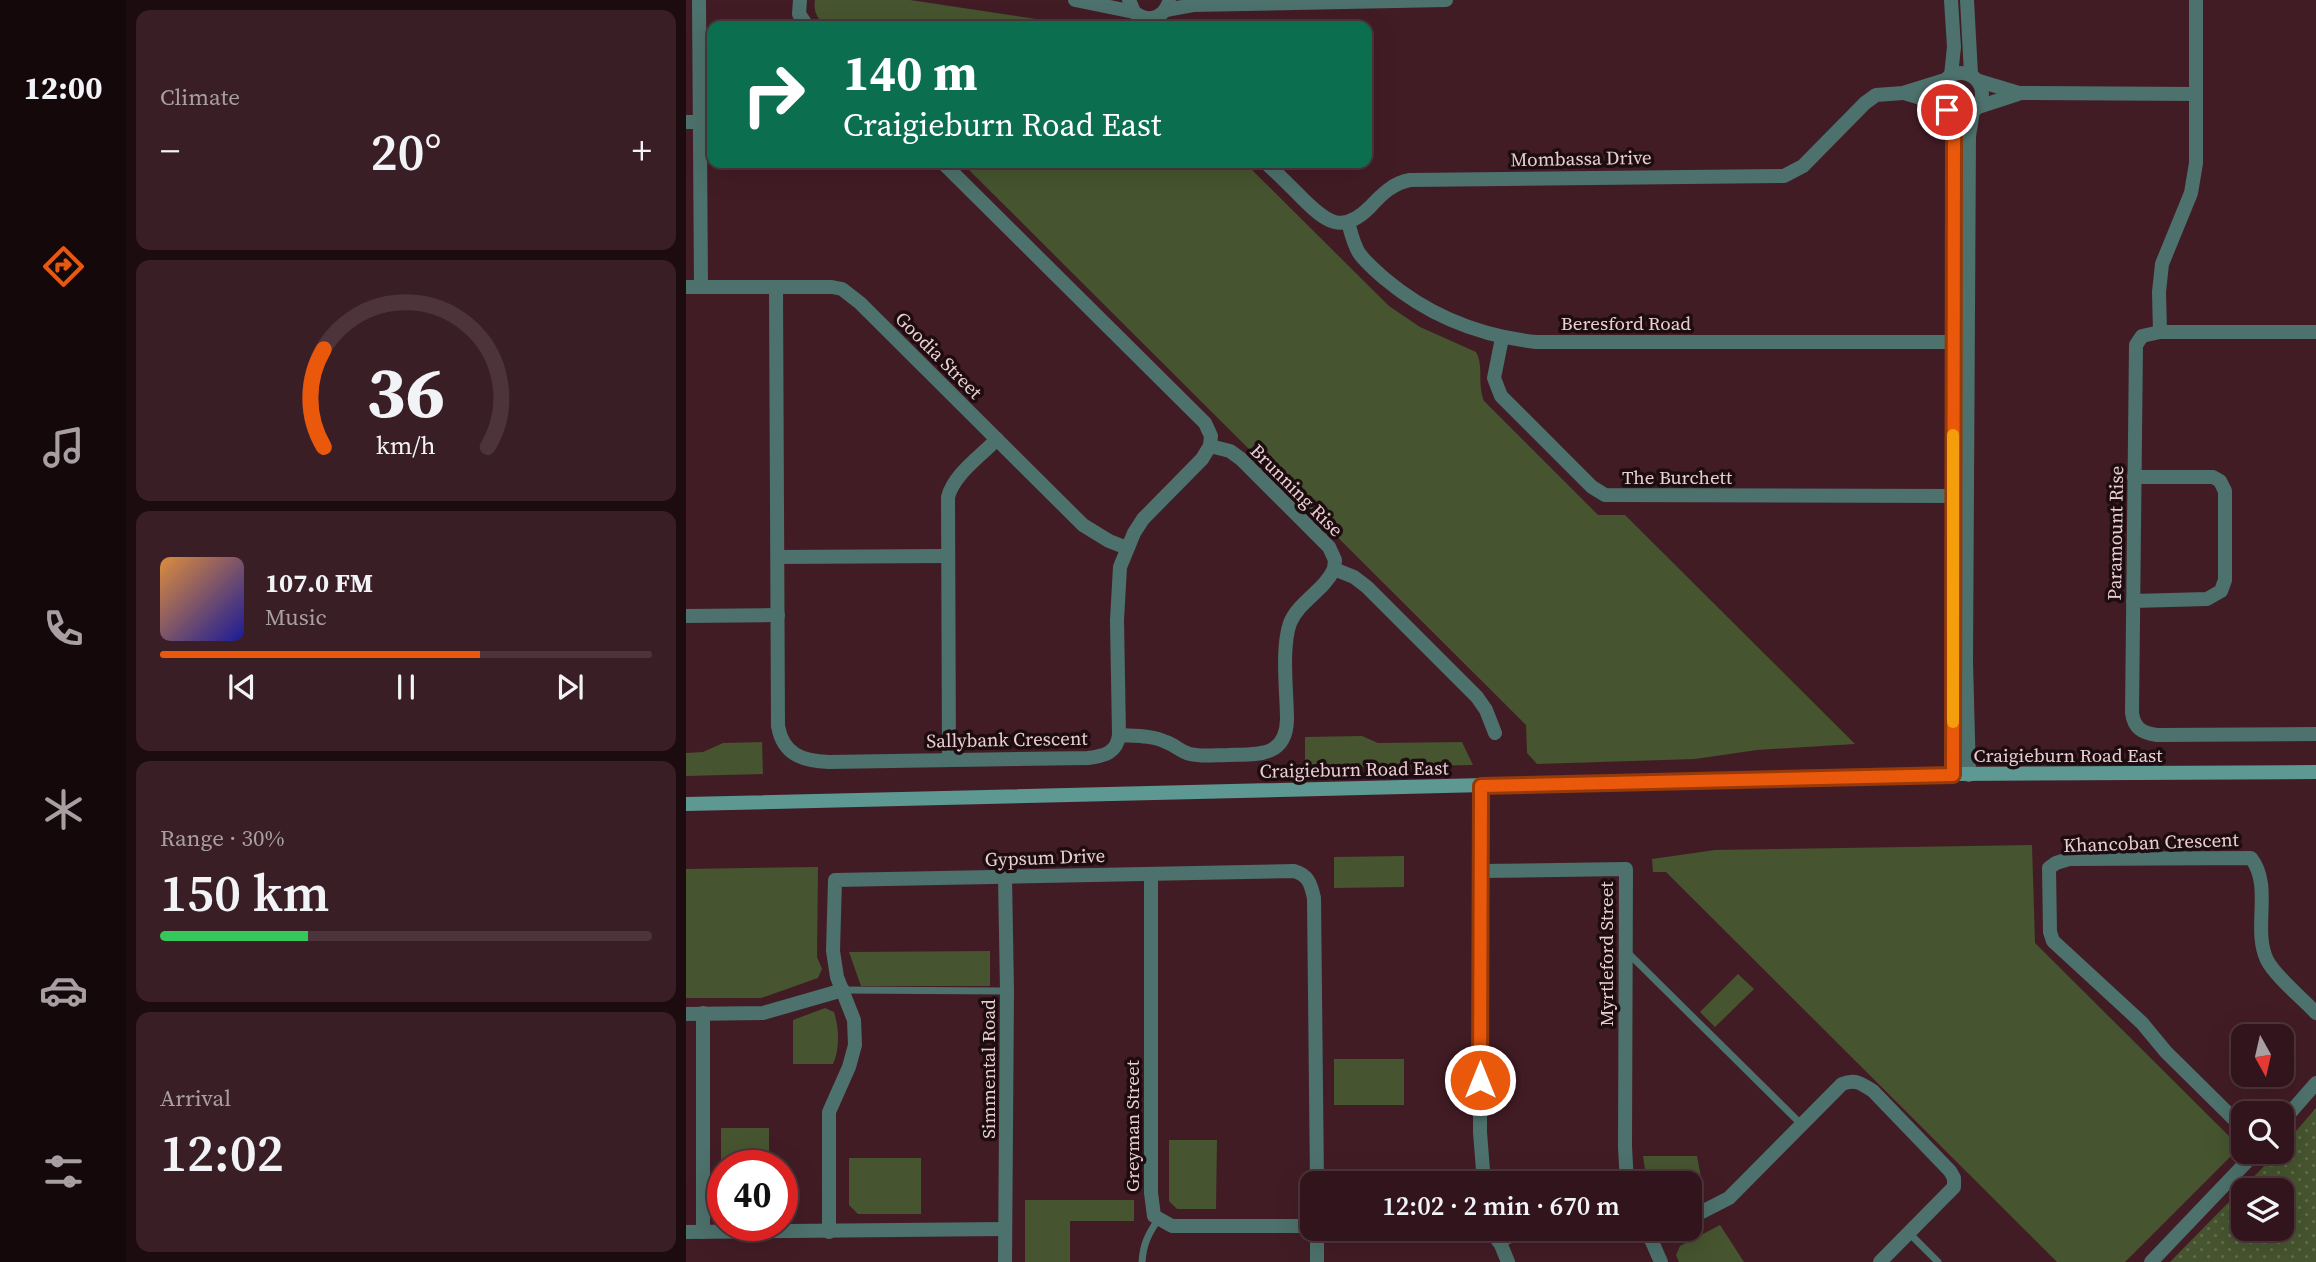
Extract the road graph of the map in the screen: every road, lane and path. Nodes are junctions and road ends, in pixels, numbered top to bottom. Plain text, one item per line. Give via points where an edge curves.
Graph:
1 (699, 0) edge
2 (800, 0) edge
3 (1074, 0) edge
4 (1446, 0) edge
5 (1951, 0) edge
6 (1967, 0) edge
7 (2196, 0) edge
8 (1165, 12) edge
9 (1138, 14) edge
10 (804, 21) edge
11 (1948, 77) junction
12 (1975, 78) junction
13 (1903, 93) junction
14 (2019, 93) junction
15 (2196, 94) junction
16 (1945, 107) junction
17 (1976, 109) junction
18 (699, 122) edge
19 (948, 168) edge
20 (1271, 168) edge
21 (1348, 222) junction
22 (693, 287) edge
23 (776, 287) junction
24 (2160, 332) junction
25 (2316, 332) edge
26 (1502, 338) junction
27 (1960, 342) junction
28 (997, 439) junction
29 (1210, 446) junction
30 (2134, 477) junction
31 (1960, 496) junction
32 (1127, 548) junction
33 (947, 556) junction
34 (778, 557) junction
35 (1334, 569) junction
36 (2133, 601) junction
37 (778, 615) junction
38 (686, 616) edge
39 (1495, 733) dead end
40 (1119, 734) junction
41 (2316, 734) edge
42 (949, 760) junction
43 (2316, 772) edge
44 (1953, 775) junction
45 (1969, 775) junction
46 (1481, 786) junction
47 (686, 804) edge
48 (1481, 872) junction
49 (1151, 874) junction
50 (1005, 876) junction
51 (1626, 951) junction
52 (843, 990) junction
53 (1007, 991) junction
54 (703, 1013) junction
55 (2316, 1013) edge
56 (686, 1014) edge
57 (2316, 1083) edge
58 (2294, 1108) edge
59 (2231, 1116) edge
60 (1802, 1126) junction
61 (2245, 1164) edge
62 (1317, 1171) edge
63 (1483, 1171) edge
64 (1627, 1171) edge
65 (1702, 1212) edge
66 (1158, 1220) junction
67 (1300, 1227) edge
68 (1005, 1229) junction
69 (686, 1232) edge
70 (703, 1232) junction
71 (830, 1232) junction
72 (1909, 1233) junction
73 (1316, 1241) edge
74 (1499, 1241) edge
75 (1651, 1241) edge
76 (1005, 1262) edge
77 (1142, 1262) edge
78 (1317, 1262) edge
79 (1508, 1262) edge
80 (1661, 1262) edge
81 (1880, 1262) edge
82 (1938, 1262) edge
83 (2151, 1262) edge

1 - 18 street
2 - 10 street
3 - 9 street
4 - 8 street via 1205,5
5 - 11 street via 1954,47
6 - 12 street
7 - 15 street
8 - 9 street via 1153,18
11 - 12 street via 1957,72
11 - 13 street, Mombassa Drive
11 - 16 street via 1940,92
12 - 14 street
12 - 17 street via 1983,94
13 - 16 street, Mombassa Drive
13 - 21 street, Mombassa Drive via 1871,99 1789,175 1410,180 1390,188 1359,218
14 - 15 street
14 - 17 street
15 - 24 street via 2194,178 2162,264
16 - 17 street via 1959,115
16 - 27 street via 1954,134
17 - 27 street via 1969,136
18 - 22 street
19 - 29 street via 1205,423
20 - 21 street via 1322,217
21 - 26 street, Beresford Road via 1360,254 1394,286 1436,313
22 - 23 street, Goodia Street
23 - 28 street, Goodia Street via 832,287 850,294
23 - 34 street
24 - 25 street
24 - 30 street, Paramount Rise via 2142,336 2136,345
26 - 27 street, Beresford Road via 1548,342
26 - 31 street, The Burchett via 1494,378 1501,396 1605,495
27 - 31 street
28 - 32 street, Goodia Street via 1083,525
28 - 33 street via 950,488
29 - 32 street via 1143,519
29 - 35 street, Brunning Rise via 1230,451 1251,469 1332,551
30 - 36 street, Paramount Rise
30 - 36 street via 2213,477 2220,481 2225,491 2225,580 2221,591 2207,599
31 - 44 street
31 - 45 street
32 - 40 street via 1117,595
33 - 34 street
33 - 42 street
34 - 37 street
35 - 39 street, Brunning Rise via 1367,587 1477,697
35 - 40 street via 1297,611 1288,631 1287,724 1283,740 1271,751 1199,756 1163,740
36 - 41 street, Paramount Rise via 2132,713 2139,730 2157,735
37 - 38 street
37 - 42 street, Sallybank Crescent via 778,726 789,751 806,760 830,762
40 - 42 street, Sallybank Crescent via 1114,749 1100,756
43 - 45 main road, Craigieburn Road East
44 - 45 main road, Craigieburn Road East
44 - 46 main road, Craigieburn Road East
46 - 47 main road, Craigieburn Road East
46 - 48 street
48 - 51 street, Myrtleford Street via 1626,869
48 - 63 street
49 - 50 street, Gypsum Drive
49 - 62 street, Gypsum Drive via 1294,872 1307,877 1314,898
49 - 66 street, Greyman Street via 1150,1193 1151,1210
50 - 52 street, Gypsum Drive via 835,880 833,951
50 - 53 street, Simmental Road
51 - 60 lane
51 - 64 street, Myrtleford Street
52 - 53 lane
52 - 54 street via 763,1013
52 - 71 street, Gypsum Drive via 854,1020 855,1045 829,1112
53 - 68 street, Simmental Road
54 - 56 street
54 - 70 street
55 - 59 street, Khancoban Crescent via 2267,963 2261,943 2260,878 2250,858 2069,859 2049,868 2053,941 2142,1023
57 - 58 street
60 - 65 street via 1729,1198
60 - 72 street via 1842,1084 1851,1080 1872,1091 1954,1178 1954,1187
61 - 83 street
66 - 67 street via 1172,1226
66 - 77 lane via 1148,1234
68 - 71 street
68 - 76 street, Simmental Road
69 - 70 street
70 - 71 street
72 - 81 street
72 - 82 lane
73 - 78 street
74 - 79 street
75 - 80 street

